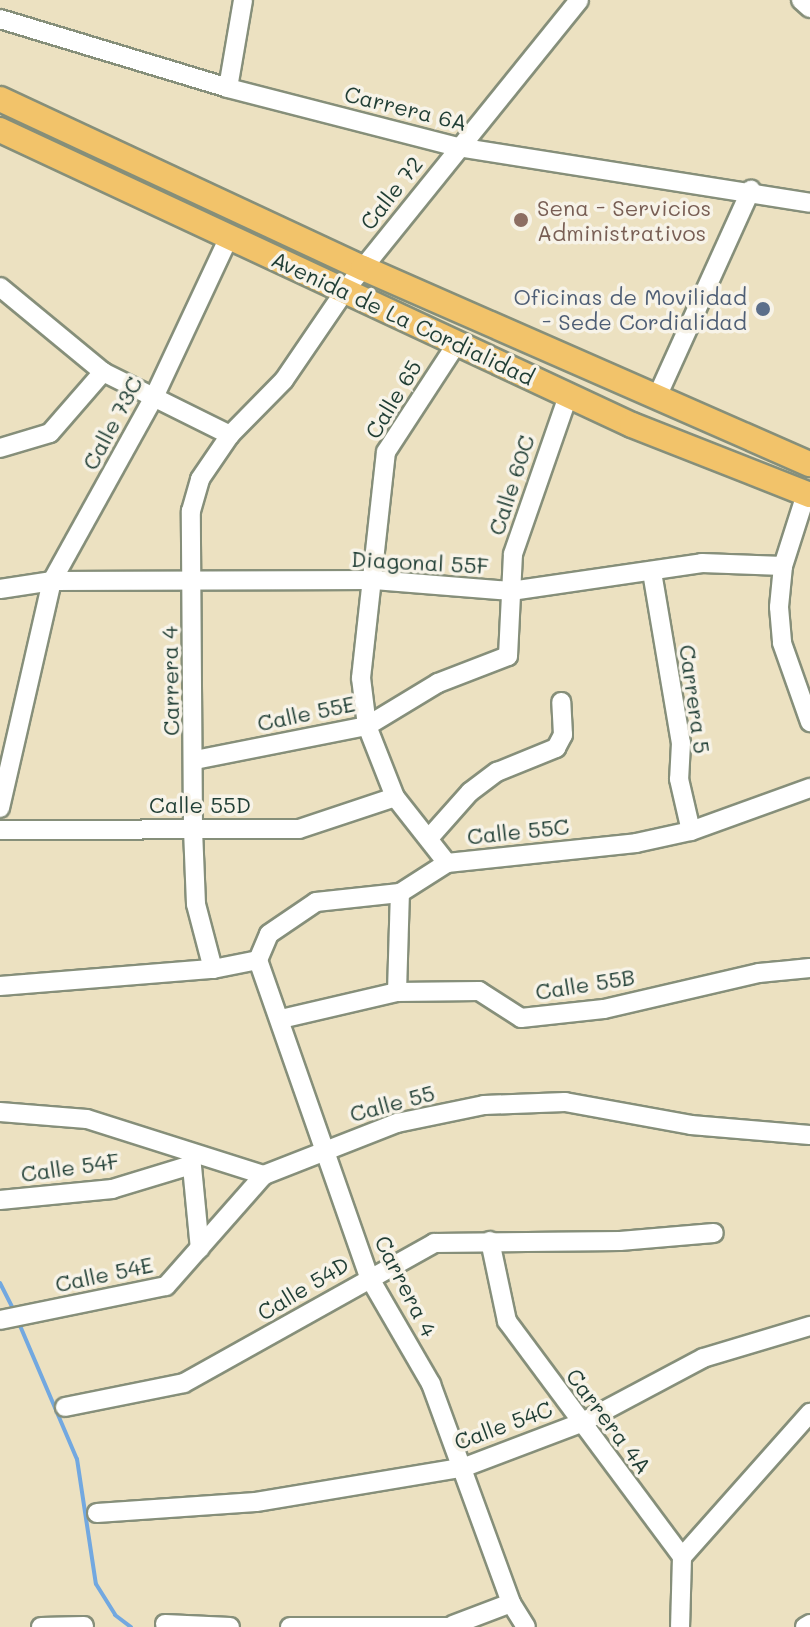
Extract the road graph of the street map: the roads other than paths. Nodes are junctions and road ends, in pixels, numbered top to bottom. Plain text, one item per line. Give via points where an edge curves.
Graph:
1 (243, 0) edge
2 (579, 0) edge
3 (801, 0) edge
4 (810, 8) edge
5 (0, 19) edge
6 (228, 88) junction
7 (0, 99) edge
8 (0, 130) edge
9 (458, 147) junction
10 (751, 190) junction
11 (810, 203) edge
12 (229, 237) junction
13 (363, 268) junction
14 (0, 287) edge
15 (346, 289) junction
16 (457, 343) junction
17 (103, 372) junction
18 (155, 395) junction
19 (568, 396) junction
20 (656, 399) junction
21 (230, 435) junction
22 (0, 448) edge
23 (810, 464) edge
24 (808, 495) edge
25 (783, 566) junction
26 (652, 572) junction
27 (374, 580) junction
28 (52, 581) junction
29 (191, 583) junction
30 (0, 589) edge
31 (511, 591) junction
32 (508, 656) joint
33 (561, 702) dead end
34 (810, 722) edge
35 (367, 726) junction
36 (195, 760) junction
37 (810, 788) edge
38 (395, 797) junction
39 (0, 808) edge
40 (193, 829) junction
41 (0, 830) edge
42 (691, 831) junction
43 (430, 837) junction
44 (447, 863) junction
45 (400, 893) junction
46 (258, 960) junction
47 (810, 968) edge
48 (213, 969) junction
49 (0, 986) edge
50 (397, 992) junction
51 (281, 1019) junction
52 (0, 1112) edge
53 (810, 1135) edge
54 (321, 1149) junction
55 (191, 1159) junction
56 (264, 1175) junction
57 (0, 1200) edge
58 (714, 1233) dead end
59 (490, 1241) junction
60 (200, 1249) junction
61 (369, 1277) junction
62 (3, 1319) edge
63 (810, 1326) edge
64 (65, 1407) dead end
65 (810, 1413) edge
66 (581, 1423) junction
67 (465, 1467) junction
68 (97, 1513) dead end
69 (682, 1557) junction
70 (511, 1603) junction
71 (165, 1624) dead end
72 (84, 1626) edge
73 (455, 1626) edge
74 (46, 1627) edge
75 (230, 1627) edge
76 (290, 1627) edge
77 (526, 1627) edge
78 (680, 1627) edge

1 - 6 street
2 - 9 street, Calle 72
3 - 4 street
5 - 6 street, Carrera 6A
6 - 9 street, Carrera 6A
7 - 13 main road, Avenida de La Cordialidad
8 - 12 main road, Avenida de La Cordialidad
9 - 10 street, Carrera 6A
9 - 13 street, Calle 72
10 - 11 street, Carrera 6A
10 - 20 street
12 - 15 main road, Avenida de La Cordialidad
12 - 18 street, Calle 73C
13 - 15 street, Calle 72
13 - 20 main road, Avenida de La Cordialidad
14 - 17 street
15 - 16 main road, Avenida de La Cordialidad
15 - 21 street, Calle 72 via 284,380
16 - 19 main road, Avenida de La Cordialidad
16 - 27 street, Calle 65 via 386,452
17 - 18 street
17 - 22 street via 50,433
18 - 21 street
18 - 28 street, Calle 73C
19 - 24 main road, Avenida de La Cordialidad
19 - 31 street, Calle 60C via 523,518
20 - 23 main road, Avenida de La Cordialidad
21 - 29 street, Carrera 4 via 200,479 191,511
24 - 25 street
25 - 26 street, Diagonal 55F via 702,563
25 - 34 street via 782,643
26 - 31 street, Diagonal 55F
26 - 42 street, Carrera 5 via 681,743 679,779
27 - 29 street, Diagonal 55F
27 - 31 street, Diagonal 55F
27 - 35 street via 361,678
28 - 29 street, Diagonal 55F
28 - 30 street
28 - 39 street, Calle 73C
29 - 36 street, Carrera 4
31 - 32 street, Calle 60C
32 - 35 street, Calle 55E via 438,683
33 - 43 street via 563,735 556,748 488,779
35 - 36 street, Calle 55E
35 - 38 street
36 - 40 street, Carrera 4
37 - 42 street, Calle 55C
38 - 40 street, Calle 55D via 299,829
38 - 43 street
40 - 41 street, Calle 55D
40 - 48 street, Carrera 4 via 196,904
42 - 44 street, Calle 55C via 636,843
43 - 44 street
44 - 45 street, Calle 55C
45 - 46 street, Calle 55C via 316,902 269,934
45 - 50 street
46 - 48 street
46 - 51 street, Carrera 4
47 - 50 street, Calle 55B via 759,973 604,1009 521,1018 484,992
48 - 49 street
50 - 51 street, Calle 55B
51 - 54 street, Carrera 4
52 - 55 street via 87,1119
53 - 54 street, Calle 55 via 691,1125 565,1102 484,1105 397,1123
54 - 56 street, Calle 55
54 - 61 street, Carrera 4
55 - 56 street
55 - 57 street, Calle 54F via 112,1189
55 - 60 street
56 - 60 street, Calle 54E
58 - 59 street, Calle 54D via 620,1241
59 - 61 street, Calle 54D via 434,1243
59 - 66 street, Carrera 4A via 507,1321
60 - 62 street, Calle 54E via 166,1286
61 - 64 street, Calle 54D via 184,1383
61 - 67 street, Carrera 4 via 431,1384
63 - 66 street, Calle 54C via 703,1358
65 - 69 street
66 - 67 street, Calle 54C
66 - 69 street, Carrera 4A
67 - 68 street, Calle 54C via 256,1502
67 - 70 street, Carrera 4
69 - 78 street
70 - 73 street
70 - 77 street, Carrera 4
71 - 75 street
72 - 74 street
73 - 76 street

